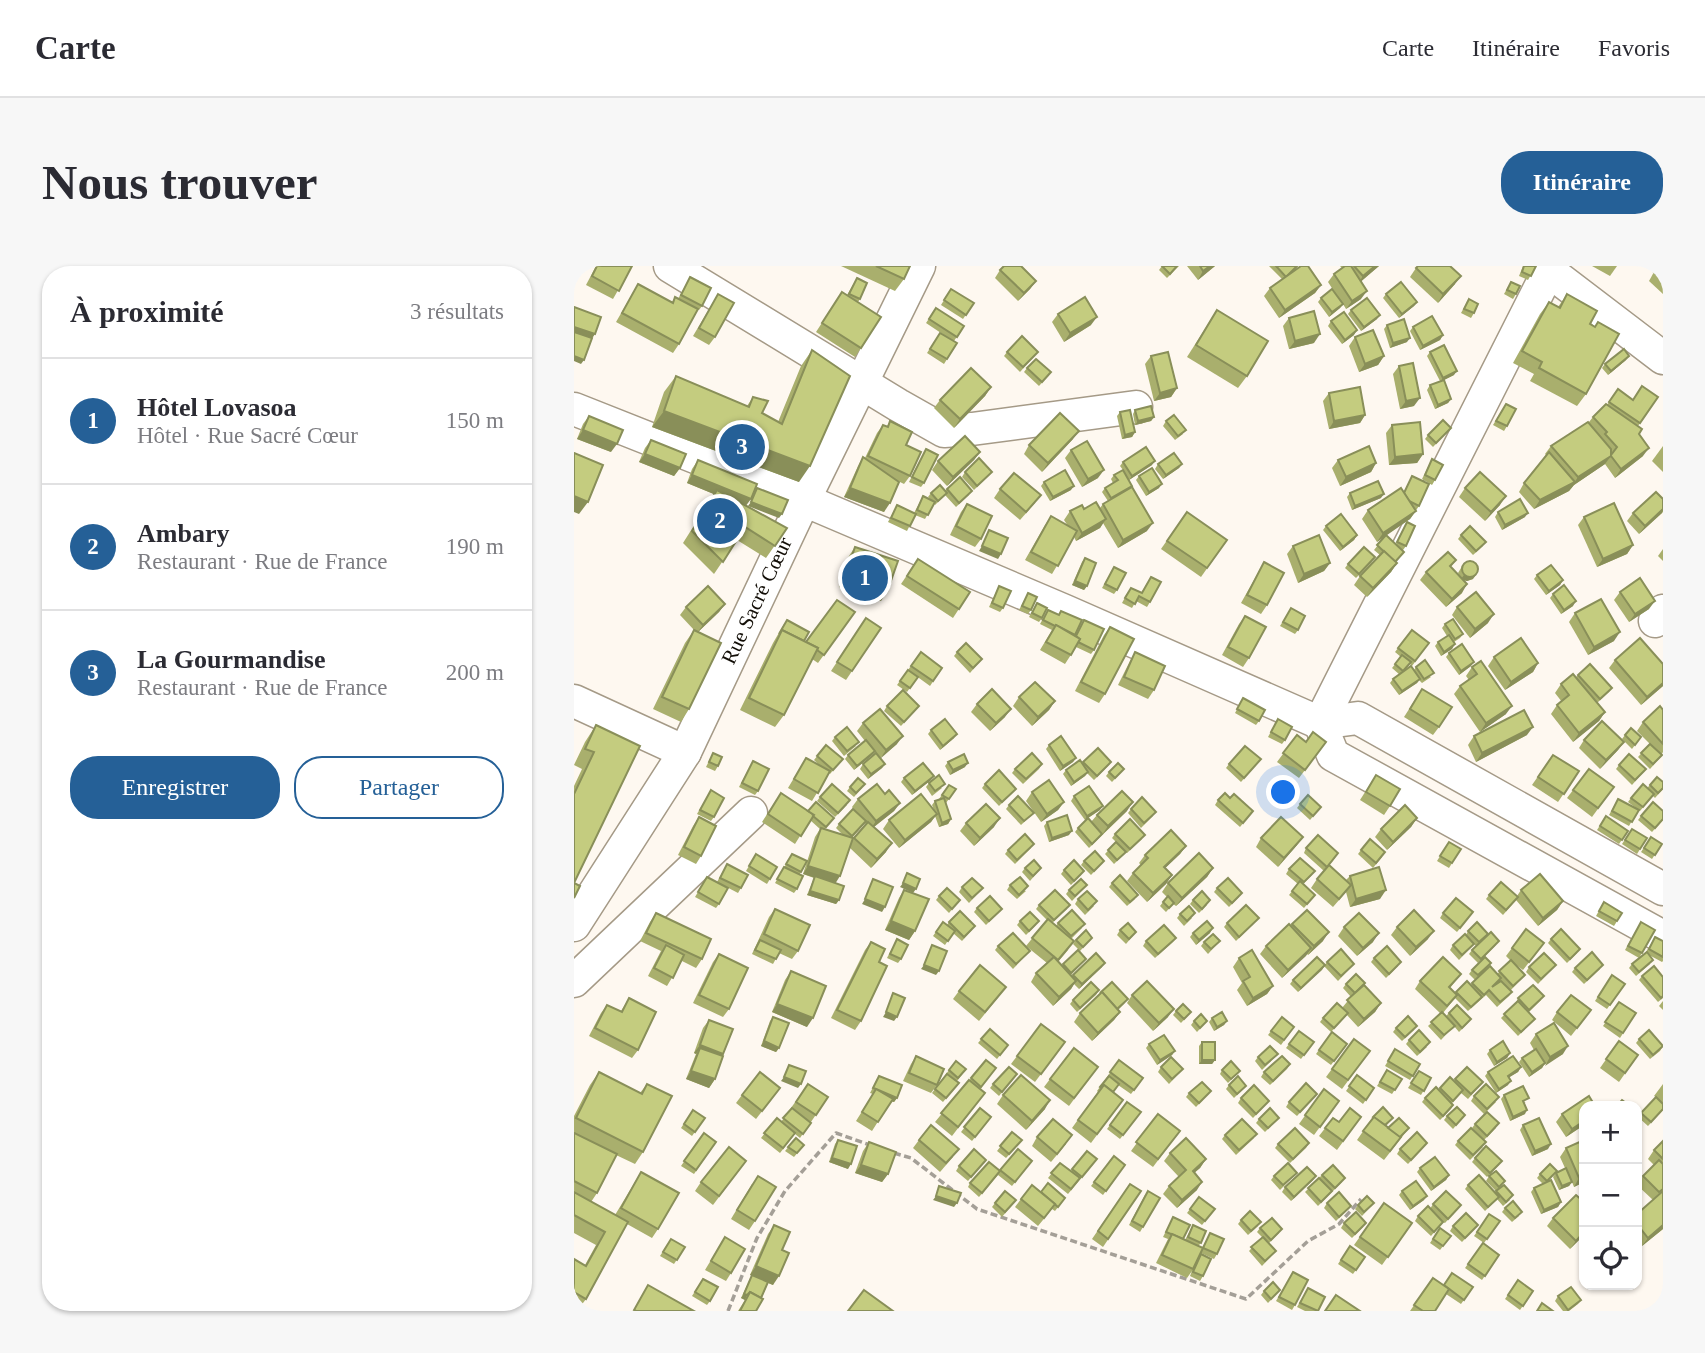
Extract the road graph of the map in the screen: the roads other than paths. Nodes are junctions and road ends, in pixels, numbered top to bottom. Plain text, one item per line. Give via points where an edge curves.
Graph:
1 (670, 266) edge
2 (919, 266) edge
3 (1550, 269) edge
4 (1663, 358) edge
5 (862, 382) junction
6 (1136, 407) edge
7 (574, 410) edge
8 (804, 500) junction
9 (574, 701) edge
10 (1320, 723) junction
11 (685, 752) junction
12 (751, 813) dead end
13 (1663, 889) edge
14 (574, 925) edge
15 (1663, 937) edge
16 (574, 981) edge

1 - 5 street
2 - 5 street, Rue Sacré Cœur
3 - 4 street
3 - 10 street
5 - 6 street via 944,431
5 - 8 street, Rue Sacré Cœur
7 - 8 street
8 - 10 street
8 - 11 street, Rue Sacré Cœur
9 - 11 street
10 - 13 street via 1358,718
10 - 15 street via 1334,755
11 - 14 street, Rue Sacré Cœur
12 - 16 street

